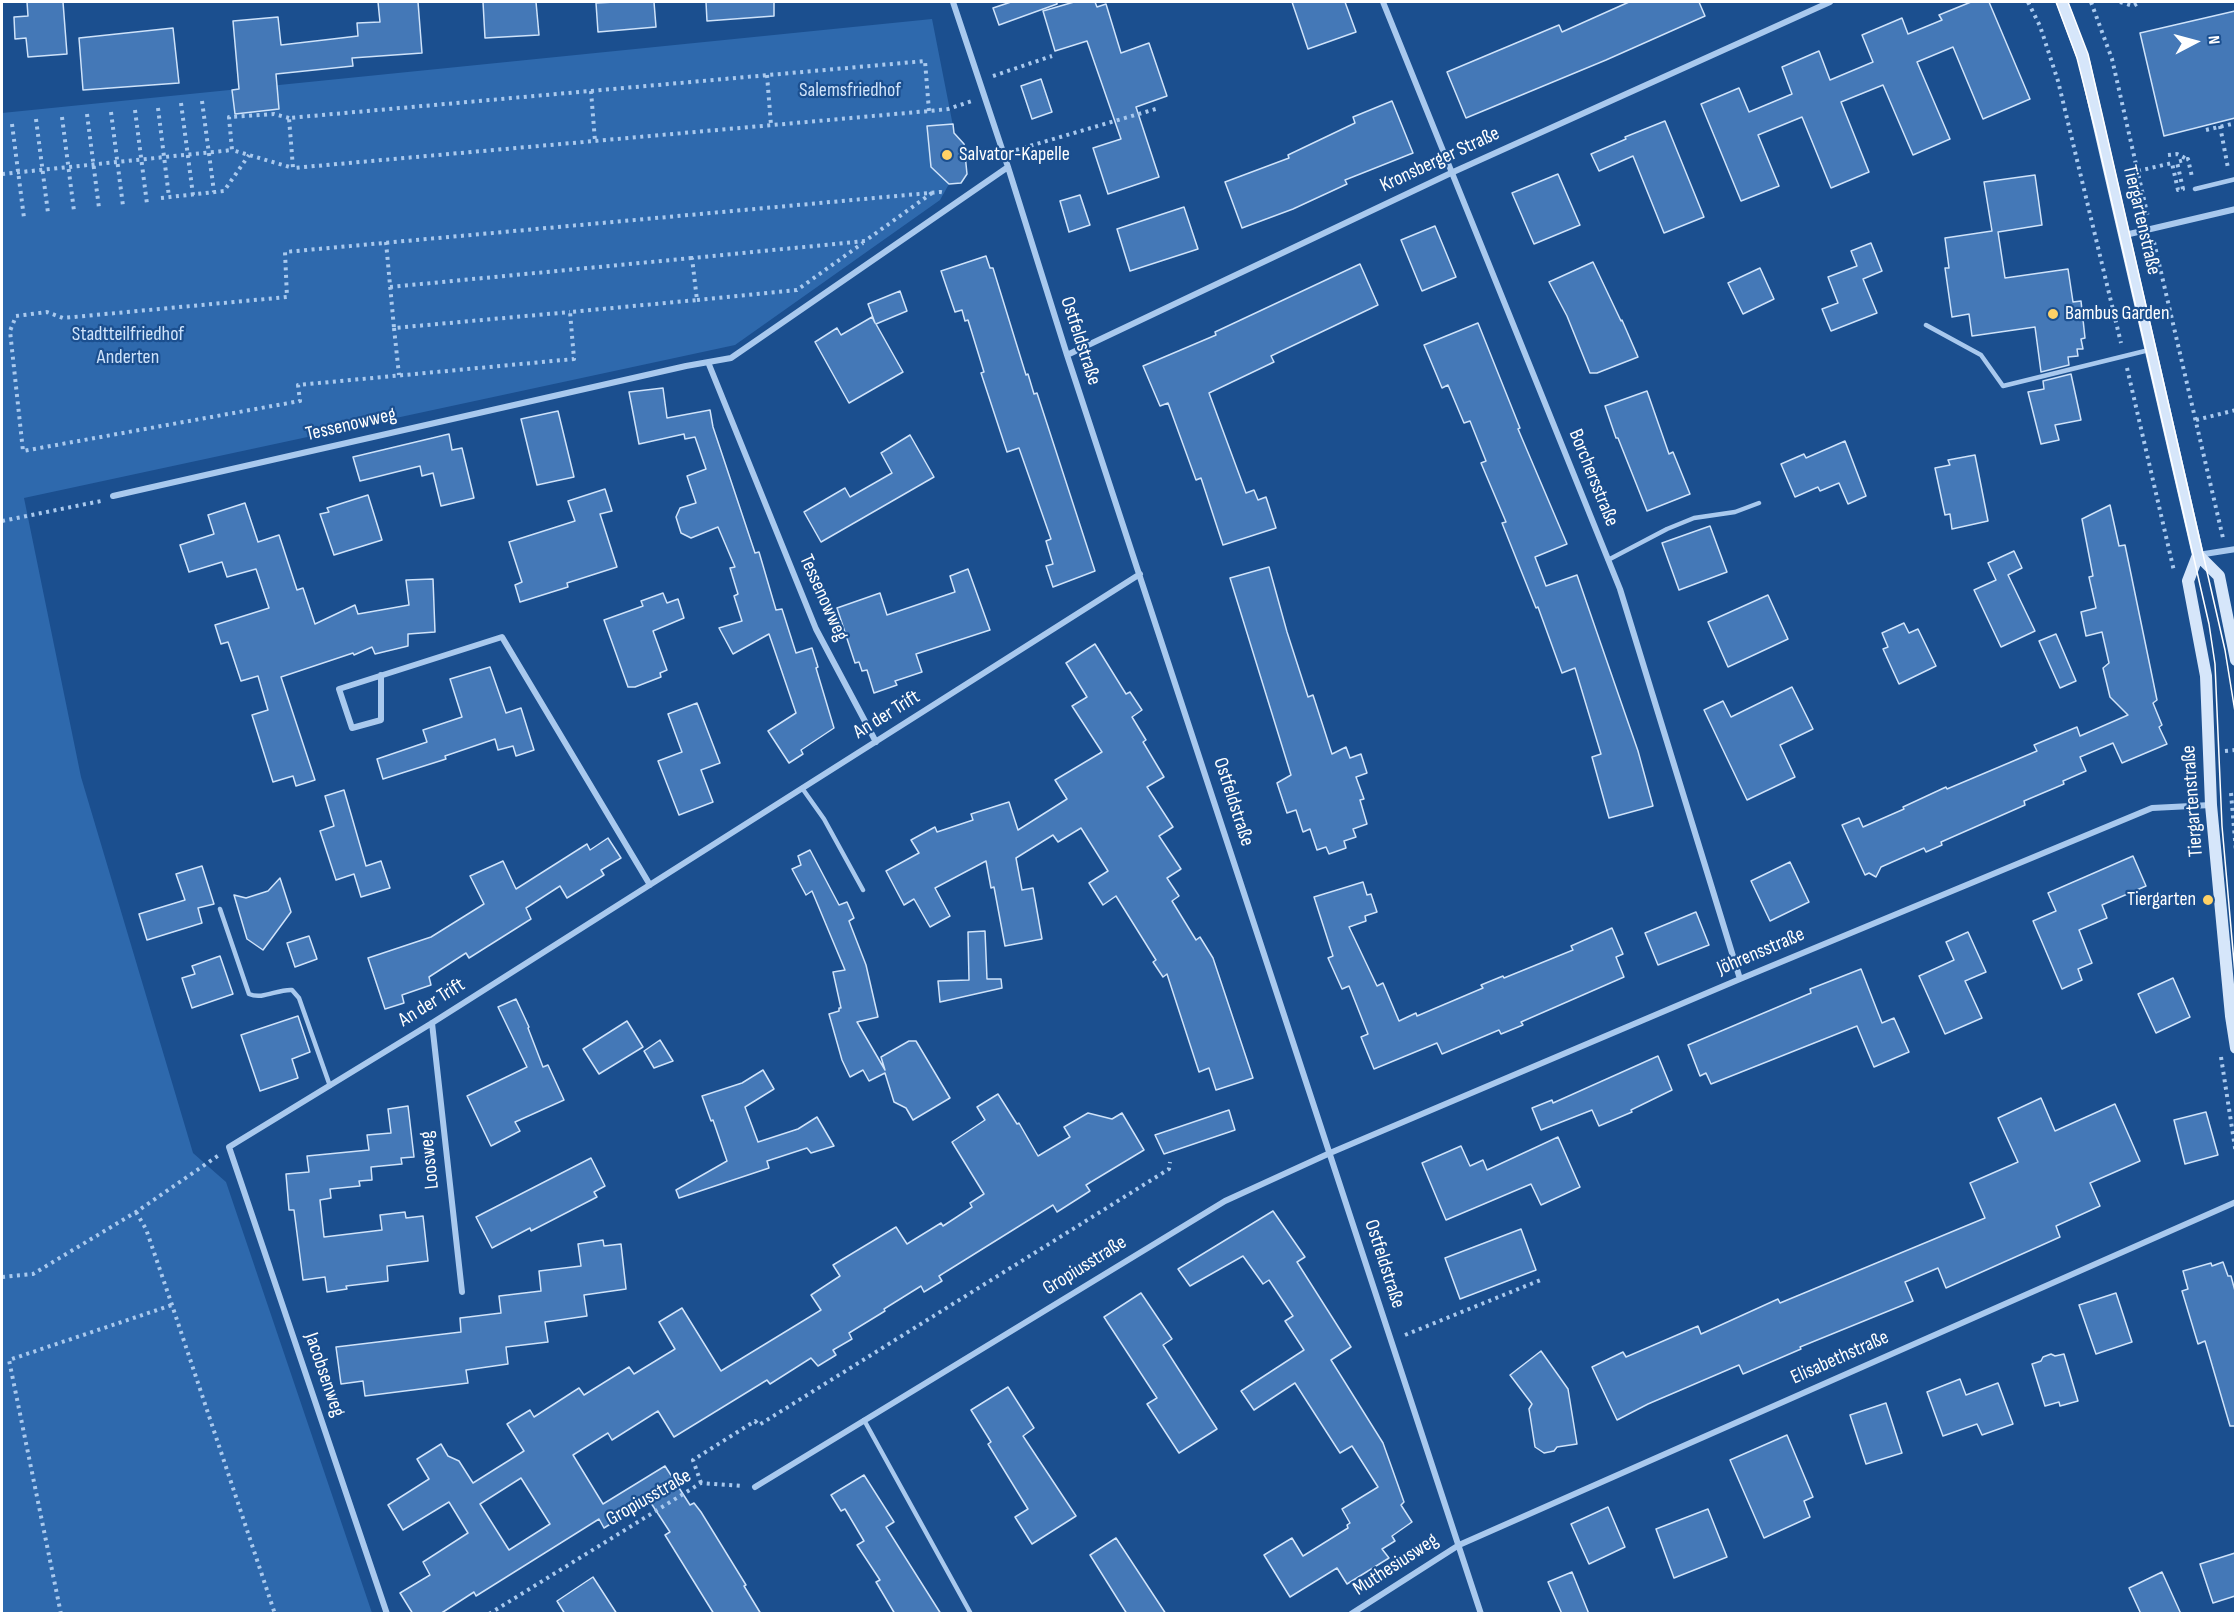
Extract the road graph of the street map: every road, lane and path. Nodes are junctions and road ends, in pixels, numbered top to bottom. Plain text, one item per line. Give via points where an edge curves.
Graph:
1 (953, 2) edge
2 (1383, 2) edge
3 (1830, 2) edge
4 (2028, 2) edge
5 (2062, 2) edge
6 (2091, 2) edge
7 (2120, 2) edge
8 (2140, 2) edge
9 (1052, 56) dead end
10 (767, 75) junction
11 (979, 81) junction
12 (591, 91) junction
13 (984, 97) junction
14 (202, 102) dead end
15 (181, 104) dead end
16 (158, 108) dead end
17 (1159, 108) dead end
18 (135, 111) dead end
19 (929, 111) junction
20 (111, 112) dead end
21 (87, 114) dead end
22 (62, 117) dead end
23 (289, 118) junction
24 (36, 119) dead end
25 (2235, 123) edge
26 (12, 124) dead end
27 (771, 125) junction
28 (2220, 126) junction
29 (2206, 130) dead end
30 (595, 141) junction
31 (231, 150) junction
32 (209, 152) junction
33 (188, 154) junction
34 (1003, 154) junction
35 (249, 155) junction
36 (2168, 155) dead end
37 (164, 157) junction
38 (141, 159) junction
39 (2188, 159) junction
40 (118, 162) junction
41 (93, 164) junction
42 (69, 167) junction
43 (1008, 167) junction
44 (293, 168) junction
45 (42, 170) junction
46 (2138, 171) junction
47 (18, 172) junction
48 (1451, 173) junction
49 (2, 174) edge
50 (2233, 180) edge
51 (2195, 189) joint
52 (214, 192) junction
53 (932, 193) junction
54 (193, 195) junction
55 (169, 197) junction
56 (964, 197) junction
57 (161, 198) dead end
58 (147, 204) dead end
59 (123, 206) dead end
60 (99, 208) dead end
61 (2235, 208) edge
62 (74, 211) dead end
63 (48, 213) dead end
64 (24, 218) dead end
65 (2151, 228) junction
66 (2125, 235) junction
67 (865, 241) junction
68 (386, 242) junction
69 (692, 258) junction
70 (390, 287) junction
71 (697, 300) junction
72 (570, 312) junction
73 (1926, 325) dead end
74 (394, 328) junction
75 (2151, 349) junction
76 (1067, 355) junction
77 (2124, 355) junction
78 (708, 362) junction
79 (399, 375) junction
80 (2235, 410) edge
81 (2196, 420) junction
82 (112, 496) joint
83 (1759, 503) dead end
84 (2, 521) edge
85 (2235, 549) edge
86 (2226, 550) junction
87 (2198, 555) junction
88 (1608, 560) junction
89 (1140, 574) junction
90 (2174, 574) dead end
91 (2235, 660) edge
92 (381, 675) junction
93 (876, 742) junction
94 (2227, 750) dead end
95 (2228, 762) dead end
96 (2230, 784) dead end
97 (802, 788) junction
98 (2211, 806) junction
99 (2235, 851) edge
100 (651, 885) junction
101 (863, 890) dead end
102 (220, 909) dead end
103 (1740, 978) junction
104 (432, 1023) junction
105 (2235, 1048) edge
106 (330, 1086) junction
107 (229, 1148) junction
108 (1330, 1153) junction
109 (1170, 1162) dead end
110 (2235, 1202) edge
111 (136, 1212) junction
112 (2, 1277) edge
113 (1543, 1279) dead end
114 (462, 1292) dead end
115 (172, 1305) junction
116 (1392, 1340) junction
117 (864, 1420) junction
118 (701, 1483) junction
119 (755, 1487) joint
120 (1459, 1545) junction
121 (62, 1614) edge
122 (275, 1614) edge
123 (387, 1614) edge
124 (489, 1614) edge
125 (970, 1614) edge
126 (1352, 1614) edge
127 (1481, 1614) edge

1 - 11 street, Ostfeldstraße
2 - 48 street, Borchersstraße
3 - 48 street, Kronsberger Straße
4 - 77 path via 2058,81
5 - 66 main road, Tiergartenstraße via 2084,61
6 - 46 path via 2112,59
7 - 8 path via 2133,6
9 - 11 path
10 - 12 path
10 - 19 path via 925,61
10 - 27 path
11 - 13 street, Ostfeldstraße
12 - 23 path
12 - 30 path
13 - 19 path
13 - 34 street, Ostfeldstraße
14 - 32 path
15 - 33 path
16 - 37 path
17 - 34 path
18 - 38 path
19 - 27 path
20 - 40 path
21 - 41 path
22 - 42 path
23 - 31 path via 274,114 229,117
23 - 44 path
24 - 45 path
25 - 28 path
26 - 47 path
27 - 30 path
28 - 29 path
28 - 50 path
30 - 44 path
31 - 32 path
31 - 35 path
32 - 33 path
32 - 52 path
33 - 37 path
33 - 54 path
34 - 43 street, Ostfeldstraße
35 - 44 path
35 - 52 path via 224,191
36 - 39 path
37 - 38 path
37 - 55 path
38 - 40 path
38 - 58 path
39 - 46 path via 2177,162 2183,189 2178,190 2172,163
39 - 51 path
40 - 41 path
40 - 59 path
41 - 42 path
41 - 60 path
42 - 45 path
42 - 62 path
43 - 56 street, Tessenowweg
43 - 76 street, Ostfeldstraße
45 - 47 path
45 - 63 path
46 - 65 path
47 - 49 path
47 - 64 path
48 - 76 street, Kronsberger Straße
48 - 88 street, Borchersstraße
50 - 51 lane
52 - 54 path
53 - 56 path
53 - 67 path
53 - 68 path
54 - 55 path
55 - 57 path
56 - 78 street, Tessenowweg via 731,358
61 - 65 street
65 - 66 street
65 - 81 path
66 - 75 main road, Tiergartenstraße
67 - 69 path
67 - 71 path via 797,290
68 - 70 path
68 - 79 path via 285,252 287,297 63,318 47,312 16,316 10,331 23,451 300,401 298,385
69 - 70 path
69 - 71 path
70 - 74 path
71 - 72 path
72 - 74 path
72 - 79 path via 574,359
73 - 77 lane via 1982,355 2003,386
74 - 79 path
75 - 77 lane
75 - 87 main road, Tiergartenstraße
76 - 89 street, Ostfeldstraße
77 - 90 path
78 - 82 street, Tessenowweg
78 - 93 street, Tessenowweg via 816,629
80 - 81 path
81 - 86 path
82 - 84 path via 94,504
83 - 88 lane via 1735,512 1694,518
85 - 86 street
86 - 87 street
87 - 91 main road via 2219,576
87 - 98 main road, Tiergartenstraße via 2188,581 2206,676
88 - 103 street, Borchersstraße
89 - 93 street, An der Trift
89 - 108 street, Ostfeldstraße
92 - 92 street via 339,689 352,728 381,720
92 - 100 street via 502,637
93 - 97 street, An der Trift
94 - 95 path
96 - 99 path
97 - 100 street, An der Trift
97 - 101 lane
98 - 103 street, Jöhrensstraße via 2152,808
98 - 105 main road, Tiergartenstraße
100 - 104 street, An der Trift
102 - 106 lane via 249,994 256,997 292,990 299,998
103 - 108 street, Jöhrensstraße
104 - 106 street, An der Trift
104 - 114 street, Loosweg
106 - 107 street, An der Trift
107 - 111 path
107 - 123 street, Jacobsenweg
108 - 116 street, Ostfeldstraße
108 - 117 street, Gropiusstraße via 1225,1201
109 - 118 path via 1169,1169 759,1425 755,1421 693,1460
110 - 120 street, Elisabethstraße
111 - 112 path via 33,1274
111 - 115 path via 146,1229
113 - 116 path
115 - 121 path via 9,1360
115 - 122 path
116 - 120 street, Ostfeldstraße
117 - 119 street, Gropiusstraße
117 - 125 lane
118 - 119 path, Gropiusstraße
118 - 124 path, Gropiusstraße
120 - 126 street, Muthesiusweg
120 - 127 street, Ostfeldstraße

